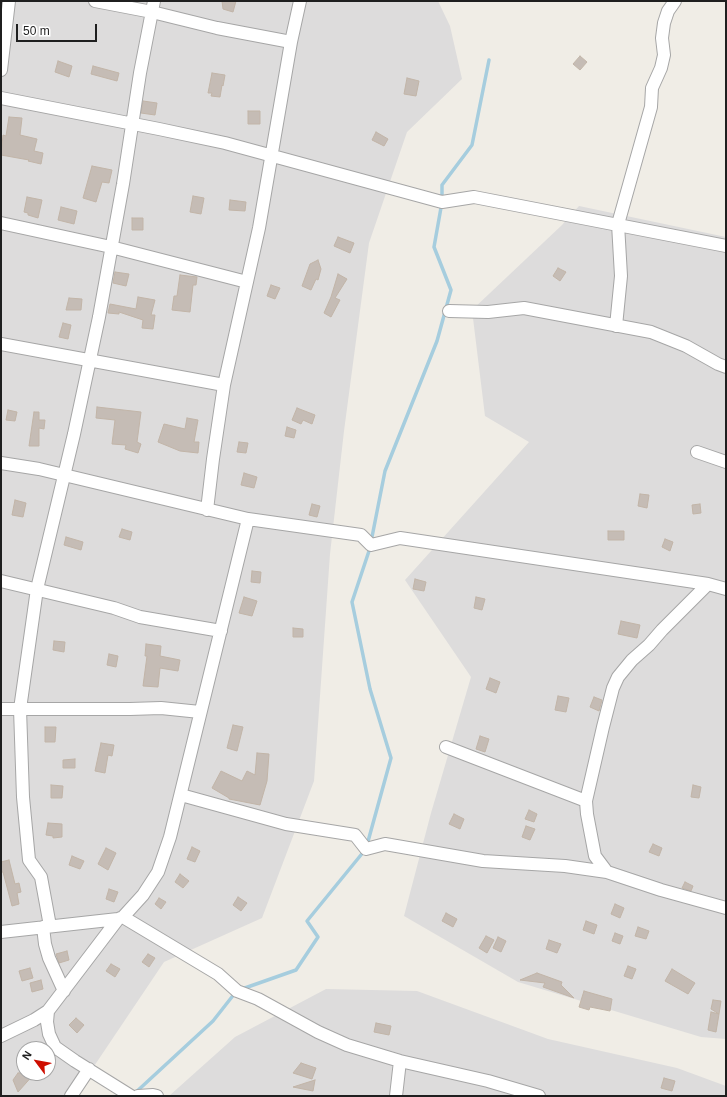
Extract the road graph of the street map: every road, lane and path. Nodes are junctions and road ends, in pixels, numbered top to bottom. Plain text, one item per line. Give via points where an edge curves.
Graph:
1 (9, 1) edge
2 (96, 1) edge
3 (300, 1) edge
4 (674, 1) edge
5 (153, 7) edge
6 (291, 42) junction
7 (1, 70) edge
8 (1, 98) edge
9 (131, 124) junction
10 (271, 155) junction
11 (1, 222) edge
12 (618, 224) junction
13 (726, 246) edge
14 (111, 248) junction
15 (247, 282) junction
16 (449, 311) dead end
17 (616, 326) junction
18 (1, 344) edge
19 (90, 359) junction
20 (726, 367) edge
21 (224, 385) junction
22 (697, 452) dead end
23 (726, 462) edge
24 (1, 463) edge
25 (64, 475) junction
26 (207, 510) junction
27 (248, 519) junction
28 (1, 581) edge
29 (708, 584) junction
30 (37, 589) junction
31 (726, 589) edge
32 (221, 631) junction
33 (1, 709) edge
34 (20, 709) junction
35 (200, 712) junction
36 (446, 747) dead end
37 (180, 795) junction
38 (586, 801) junction
39 (607, 872) junction
40 (726, 908) edge
41 (120, 918) junction
42 (47, 927) junction
43 (1, 932) edge
44 (64, 991) junction
45 (48, 1011) junction
46 (1, 1036) edge
47 (400, 1061) junction
48 (88, 1069) junction
49 (72, 1096) edge
50 (131, 1096) edge
51 (138, 1096) edge
52 (157, 1096) edge
53 (396, 1096) edge
54 (539, 1096) edge

1 - 7 street
2 - 5 street
3 - 6 street
4 - 12 street via 664,23 664,55 652,88 650,107
5 - 6 street via 217,28
5 - 9 street
6 - 10 street
8 - 9 street
9 - 10 street
9 - 14 street
10 - 12 street via 442,202 474,197
10 - 15 street
11 - 14 street
12 - 13 street
12 - 17 street via 621,276
14 - 15 street
14 - 19 street
15 - 21 street
16 - 17 street via 488,312 524,308
17 - 20 street via 651,332 686,346
18 - 19 street
19 - 21 street
19 - 25 street
21 - 26 street
22 - 23 street
24 - 25 street
25 - 26 street
25 - 30 street
26 - 27 street
27 - 29 street via 361,535 370,545 400,538
27 - 32 street
28 - 30 street
29 - 31 street
29 - 38 street via 618,677 602,727
30 - 32 street via 140,617
30 - 34 street
32 - 35 street
33 - 34 street
34 - 35 street via 161,708
34 - 42 street via 23,797 29,860 40,877
35 - 37 street
36 - 38 street
37 - 39 street via 286,824 355,835 366,849 385,844 483,861 565,866
37 - 41 street via 158,872 143,895
38 - 39 street via 595,856
39 - 40 street
41 - 42 street
41 - 44 street
41 - 47 street via 218,974 237,991 258,999 347,1045
42 - 43 street
42 - 44 street via 50,958
44 - 45 street
45 - 46 street
45 - 48 street via 49,1034 55,1047
47 - 53 street
47 - 54 street via 488,1081
48 - 49 street
48 - 50 street
51 - 52 street

